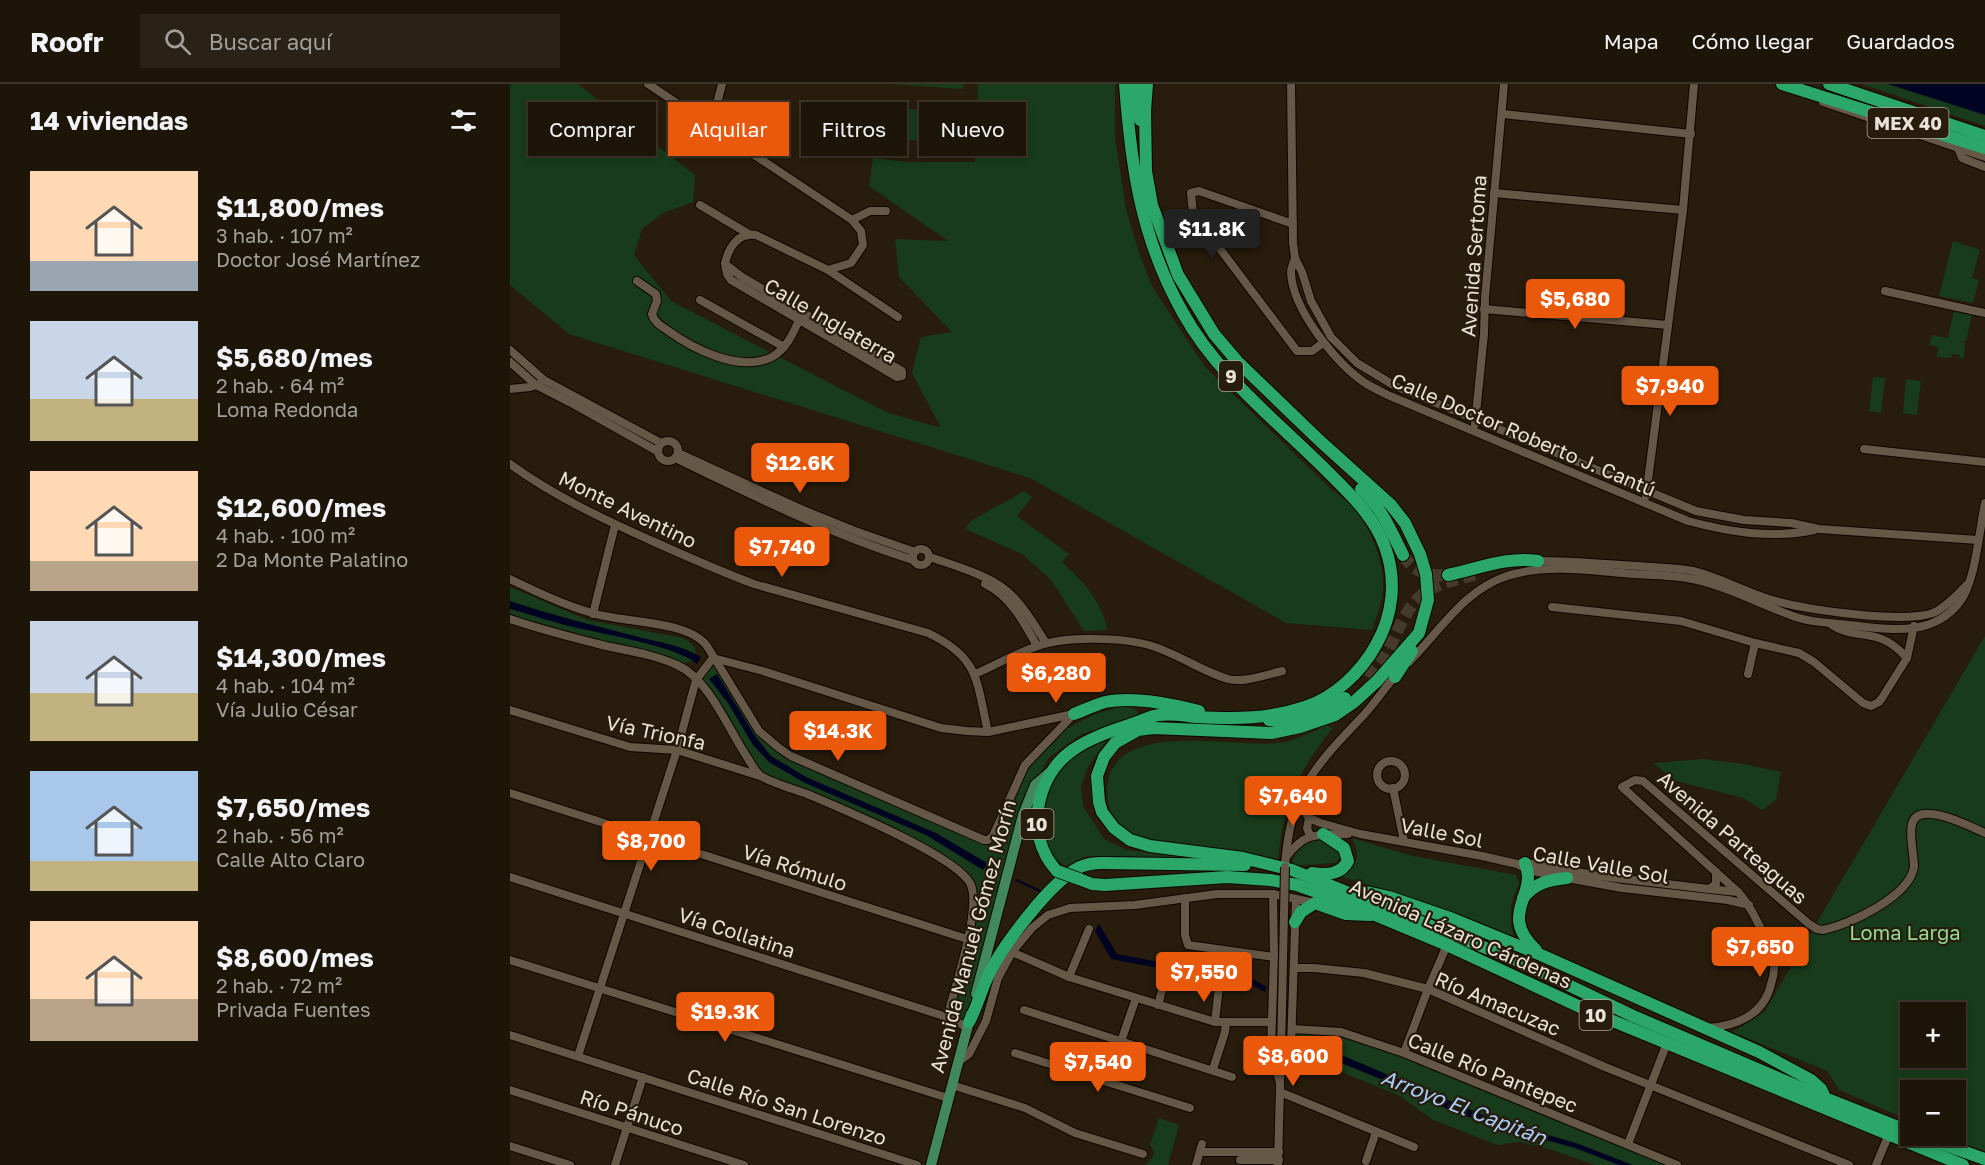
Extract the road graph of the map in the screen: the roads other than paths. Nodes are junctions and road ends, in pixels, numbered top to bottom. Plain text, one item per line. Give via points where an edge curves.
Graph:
1 (648, 84) edge
2 (722, 84) edge
3 (1125, 84) edge
4 (1136, 84) edge
5 (1147, 84) edge
6 (1504, 84) edge
7 (1694, 84) edge
8 (1782, 84) edge
9 (1829, 84) edge
10 (1289, 85) edge
11 (1810, 92) junction
12 (674, 102) edge
13 (717, 102) edge
14 (1503, 114) junction
15 (1691, 134) junction
16 (1985, 136) edge
17 (1144, 145) junction
18 (1958, 148) junction
19 (1985, 148) edge
20 (755, 156) edge
21 (1985, 157) edge
22 (1985, 167) edge
23 (1494, 193) junction
24 (700, 205) dead end
25 (1683, 210) junction
26 (886, 211) dead end
27 (852, 220) junction
28 (1293, 224) junction
29 (747, 233) junction
30 (1295, 258) junction
31 (725, 264) junction
32 (828, 270) junction
33 (637, 281) dead end
34 (1885, 291) dead end
35 (700, 300) dead end
36 (1484, 309) junction
37 (1985, 313) edge
38 (898, 317) dead end
39 (799, 320) junction
40 (1668, 325) junction
41 (1323, 343) junction
42 (784, 347) junction
43 (510, 350) edge
44 (510, 362) edge
45 (544, 380) junction
46 (536, 385) junction
47 (510, 389) edge
48 (1476, 421) junction
49 (1474, 431) junction
50 (1320, 441) junction
51 (659, 447) junction
52 (1864, 449) dead end
53 (676, 455) junction
54 (1985, 462) edge
55 (510, 464) edge
56 (1647, 491) junction
57 (1644, 503) junction
58 (1985, 503) edge
59 (1983, 523) edge
60 (615, 525) junction
61 (1819, 529) junction
62 (1978, 540) junction
63 (1403, 555) tunnel mouth
64 (914, 556) junction
65 (929, 560) junction
66 (1538, 561) junction
67 (1480, 573) tunnel mouth
68 (1448, 575) tunnel mouth
69 (510, 579) edge
70 (1968, 584) junction
71 (1552, 607) dead end
72 (1820, 609) junction
73 (593, 614) junction
74 (1915, 617) junction
75 (510, 619) edge
76 (1819, 622) junction
77 (1829, 623) junction
78 (1913, 628) junction
79 (1419, 633) junction
80 (1755, 643) junction
81 (1042, 644) junction
82 (713, 658) junction
83 (1907, 658) junction
84 (1282, 671) dead end
85 (975, 674) junction
86 (1748, 674) dead end
87 (1395, 677) junction
88 (1369, 678) tunnel mouth
89 (696, 680) junction
90 (510, 710) edge
91 (1074, 714) junction
92 (1224, 718) junction
93 (1252, 719) junction
94 (1044, 720) junction
95 (988, 732) junction
96 (1053, 736) junction
97 (677, 750) junction
98 (1049, 773) junction
99 (760, 776) junction
100 (1393, 788) dead end
101 (1303, 789) junction
102 (510, 794) edge
103 (1310, 818) junction
104 (1985, 833) edge
105 (1323, 834) junction
106 (1360, 834) junction
107 (1310, 836) junction
108 (648, 837) junction
109 (1404, 841) junction
110 (1287, 865) junction
111 (1523, 866) junction
112 (1716, 871) junction
113 (510, 877) edge
114 (1567, 878) junction
115 (1342, 889) junction
116 (1709, 889) junction
117 (1738, 892) junction
118 (1273, 894) junction
119 (1185, 898) junction
120 (1296, 900) junction
121 (1521, 901) junction
122 (1315, 903) junction
123 (1749, 905) junction
124 (624, 913) junction
125 (1375, 915) junction
126 (1295, 922) junction
127 (1089, 929) dead end
128 (967, 939) junction
129 (1447, 945) junction
130 (1012, 952) junction
131 (1541, 955) junction
132 (1274, 957) junction
133 (510, 960) edge
134 (1294, 968) junction
135 (1166, 976) dead end
136 (1069, 977) junction
137 (1219, 987) dead end
138 (600, 989) junction
139 (1428, 989) junction
140 (1136, 998) junction
141 (1158, 1005) junction
142 (1024, 1010) dead end
143 (953, 1019) junction
144 (1215, 1022) junction
145 (1226, 1022) junction
146 (1272, 1022) junction
147 (968, 1025) junction
148 (1705, 1028) junction
149 (1292, 1029) junction
150 (510, 1035) edge
151 (1121, 1041) junction
152 (1667, 1043) junction
153 (1015, 1053) dead end
154 (1404, 1053) junction
155 (578, 1056) junction
156 (958, 1062) junction
157 (1213, 1069) junction
158 (1281, 1072) junction
159 (643, 1077) junction
160 (1232, 1077) dead end
161 (1107, 1082) junction
162 (1651, 1084) junction
163 (952, 1085) junction
164 (1280, 1088) junction
165 (510, 1090) edge
166 (948, 1098) junction
167 (1825, 1098) junction
168 (1190, 1108) dead end
169 (627, 1128) junction
170 (1900, 1128) edge
171 (1376, 1132) junction
172 (1889, 1134) junction
173 (1628, 1144) junction
174 (510, 1146) edge
175 (1948, 1146) edge
176 (1414, 1147) dead end
177 (1143, 1154) dead end
178 (1240, 1159) edge
179 (1279, 1159) edge
180 (1985, 1159) edge
181 (1366, 1161) dead end
182 (1673, 1164) edge
183 (570, 1165) edge
184 (615, 1165) edge
185 (744, 1165) edge
186 (917, 1165) edge
187 (931, 1165) edge
188 (1196, 1165) edge
189 (1849, 1165) edge
190 (1876, 1165) edge
191 (1963, 1165) edge

1 - 12 street
2 - 13 street
3 - 93 highway, Avenida Manuel Gómez Morín / 9 via 1142,214 1182,312 1223,369 1363,510 1386,548 1393,599 1377,644 1366,660 1337,690 1308,706
4 - 17 highway
5 - 17 highway, 9
6 - 14 street, Avenida Sertoma
7 - 15 street
8 - 11 highway, MEX 40
9 - 16 highway, MEX 40
10 - 28 street, Calle Doctor Roberto J. Cantú
11 - 18 street via 1826,104
11 - 19 highway, MEX 40
14 - 15 street
14 - 23 street, Avenida Sertoma
15 - 25 street
17 - 50 highway, 9 via 1152,206 1192,301 1237,361
18 - 21 street
18 - 22 street via 1962,158
20 - 27 street
23 - 25 street
23 - 36 street, Avenida Sertoma
24 - 29 street, Calle Inglaterra
25 - 40 street
26 - 27 street via 870,211
27 - 32 street via 861,231 862,245 851,263
28 - 30 street, Calle Doctor Roberto J. Cantú
28 - 41 street via 1199,191 1191,193 1193,213 1297,351 1312,351
29 - 31 street via 738,238
29 - 32 street, Calle Inglaterra
30 - 41 street, Calle Doctor Roberto J. Cantú via 1291,272 1295,287
30 - 48 street, Calle Doctor Roberto J. Cantú via 1321,322 1350,357 1395,386
31 - 39 street, Calle Inglaterra via 731,280
31 - 39 street, Calle Inglaterra via 742,278 902,370 902,376 897,377
32 - 38 street, Calle Inglaterra
33 - 42 street via 656,294 652,314 657,322 708,354 755,361 774,356
34 - 37 street
35 - 42 street
36 - 40 street
36 - 48 street, Avenida Sertoma
39 - 42 street
40 - 56 street
41 - 49 street, Calle Doctor Roberto J. Cantú via 1366,383
43 - 45 street
44 - 46 street
45 - 46 street
45 - 51 street
46 - 47 street
46 - 51 street
48 - 49 street, Avenida Sertoma
48 - 56 street, Calle Doctor Roberto J. Cantú
49 - 57 street, Calle Doctor Roberto J. Cantú
50 - 63 highway via 1329,456 1381,511
50 - 79 highway, 9 via 1391,505 1416,543 1426,574 1428,600
51 - 53 street via 663,460 670,461
51 - 53 street via 673,442
52 - 54 street
53 - 64 street via 799,517 851,538
55 - 60 street, Monte Aventino via 553,493
56 - 57 street
56 - 61 street, Calle Doctor Roberto J. Cantú via 1715,516
57 - 61 street, Calle Doctor Roberto J. Cantú via 1688,521 1730,531 1792,534
58 - 59 street
59 - 62 street
60 - 73 street
60 - 85 street, Monte Aventino via 754,584 927,633 955,648
61 - 62 street, Calle Doctor Roberto J. Cantú
62 - 70 street
64 - 65 street via 919,565
64 - 65 street via 924,549
65 - 81 street via 1002,596
66 - 67 highway
66 - 68 highway via 1503,562
66 - 72 street via 1691,571 1766,598
69 - 73 street
70 - 74 street via 1941,609
70 - 78 street via 1963,598 1944,618
71 - 80 street via 1681,621
72 - 74 street
72 - 76 street
73 - 82 street via 688,631 702,640
74 - 78 street
75 - 89 street via 543,631 653,656 688,671
76 - 77 street
76 - 87 street via 1695,579 1569,568 1534,572 1509,576 1477,591
77 - 78 street
77 - 83 street via 1843,631 1889,642
78 - 83 street
79 - 87 highway
79 - 110 highway, 9 via 1366,692 1335,715 1271,733 1138,730 1115,743 1104,757 1097,776 1102,812 1130,840
80 - 83 street via 1808,657 1871,706 1882,698
80 - 86 street
81 - 84 street via 1102,639 1136,642 1175,654 1229,680
81 - 85 street
82 - 89 street
82 - 95 street via 941,728
82 - 96 street via 759,731 779,748 984,840 993,836 1025,765
85 - 95 street, Monte Aventino
87 - 101 street via 1321,761
88 - 93 highway via 1335,705 1308,717 1293,722
89 - 97 street
89 - 99 street
90 - 97 street, Vía Trionfa via 630,747
91 - 92 highway via 1106,702 1146,702
91 - 94 street
91 - 96 street
92 - 93 highway, Avenida Manuel Gómez Morín / 9
92 - 98 highway, Avenida Manuel Gómez Morín / 9 via 1158,714 1083,743
94 - 95 street
94 - 96 street
97 - 99 street, Vía Trionfa
97 - 108 street
98 - 125 highway, Avenida Lázaro Cárdenas / 10, bridge via 1037,820 1041,845 1058,871 1105,885 1227,877 1270,880 1297,885
98 - 147 main road, Avenida Manuel Gómez Morín / 9 via 1035,785 1023,815
99 - 128 street, Vía Trionfa via 895,834 935,854 961,873 973,891
100 - 109 street
101 - 103 street via 1302,807
101 - 110 street via 1289,829
102 - 108 street, Vía Rómulo
103 - 106 street, Valle Sol
103 - 107 street
104 - 112 street, Avenida Parteaguas via 1933,814 1917,816 1912,825 1913,874 1906,884 1862,915 1823,930 1809,924 1643,781 1622,786
105 - 106 street, Valle Sol
105 - 107 street, Valle Sol
105 - 110 highway via 1344,848 1348,861 1345,867 1323,874
106 - 109 street, Valle Sol
107 - 110 street via 1299,842
108 - 124 street
108 - 128 street, Vía Rómulo
109 - 111 street, Valle Sol
110 - 115 highway, Avenida Lázaro Cárdenas / 10
110 - 147 highway via 1102,863 1077,868 1051,890 1006,945 988,975
110 - 158 street, bridge
111 - 114 street, Calle Valle Sol
111 - 116 street, Calle Valle Sol
111 - 121 highway via 1527,885
112 - 116 street via 1716,884
112 - 117 street
113 - 124 street, Vía Collatina
114 - 121 highway via 1546,880
114 - 123 street, Calle Valle Sol
115 - 131 highway via 1374,893 1413,905
115 - 167 highway, Avenida Lázaro Cárdenas / 10 via 1518,961 1633,1016
116 - 117 street, Calle Valle Sol
117 - 123 street
118 - 119 street
118 - 120 street
118 - 132 street
119 - 130 street via 1060,910 1042,920
119 - 132 street via 1188,945
120 - 122 street
120 - 126 street
121 - 131 highway via 1519,923 1528,942
122 - 125 highway via 1346,914
122 - 126 highway via 1301,912
123 - 148 street via 1774,959 1770,990 1751,1015 1732,1025
124 - 138 street
124 - 143 street, Vía Collatina
125 - 129 highway, Avenida Lázaro Cárdenas / 10
126 - 134 street
127 - 136 street
128 - 143 street, Vía Trionfa via 950,1007
129 - 139 street
129 - 152 highway, Avenida Lázaro Cárdenas / 10
130 - 136 street
130 - 156 street via 998,978 986,1021 969,1054
131 - 148 highway
132 - 146 street
133 - 138 street
134 - 139 street, Río Amacuzac via 1356,972
134 - 149 street
135 - 141 street
136 - 140 street
137 - 144 street
138 - 155 street
138 - 166 street
139 - 154 street
139 - 162 street, Río Amacuzac
140 - 141 street
140 - 151 street
141 - 144 street
142 - 151 street
143 - 147 street, Vía Collatina
144 - 145 street
145 - 146 street
145 - 157 street
146 - 164 street via 1271,1049
147 - 156 main road, Avenida Manuel Gómez Morín / 9
148 - 167 highway via 1811,1080
149 - 154 street, Calle Río Pantepec via 1341,1032
149 - 158 street via 1290,1053
150 - 155 street, Calle Río San Lorenzo
151 - 157 street
151 - 161 street
152 - 162 street
152 - 172 highway, Avenida Lázaro Cárdenas / 10
153 - 161 street
154 - 173 street, Calle Río Pantepec
155 - 159 street, Calle Río San Lorenzo
156 - 163 main road, Avenida Manuel Gómez Morín / 9
157 - 160 street
158 - 164 street
159 - 169 street
159 - 186 street, Calle Río San Lorenzo
161 - 168 street
162 - 173 street
162 - 189 street, Río Amacuzac
163 - 166 main road, Avenida Manuel Gómez Morín / 9
163 - 177 street via 1025,1108 1075,1133
164 - 171 street
164 - 179 street
165 - 169 street, Río Pánuco
166 - 187 main road, Avenida Manuel Gómez Morín / 9
167 - 170 highway, Avenida Lázaro Cárdenas / 10
169 - 184 street
169 - 185 street, Río Pánuco
171 - 176 street
171 - 181 street
172 - 190 street
172 - 191 highway, Avenida Lázaro Cárdenas / 10
173 - 182 street, Calle Río Pantepec
174 - 183 street
175 - 180 highway
178 - 179 street
178 - 188 street via 1201,1148

